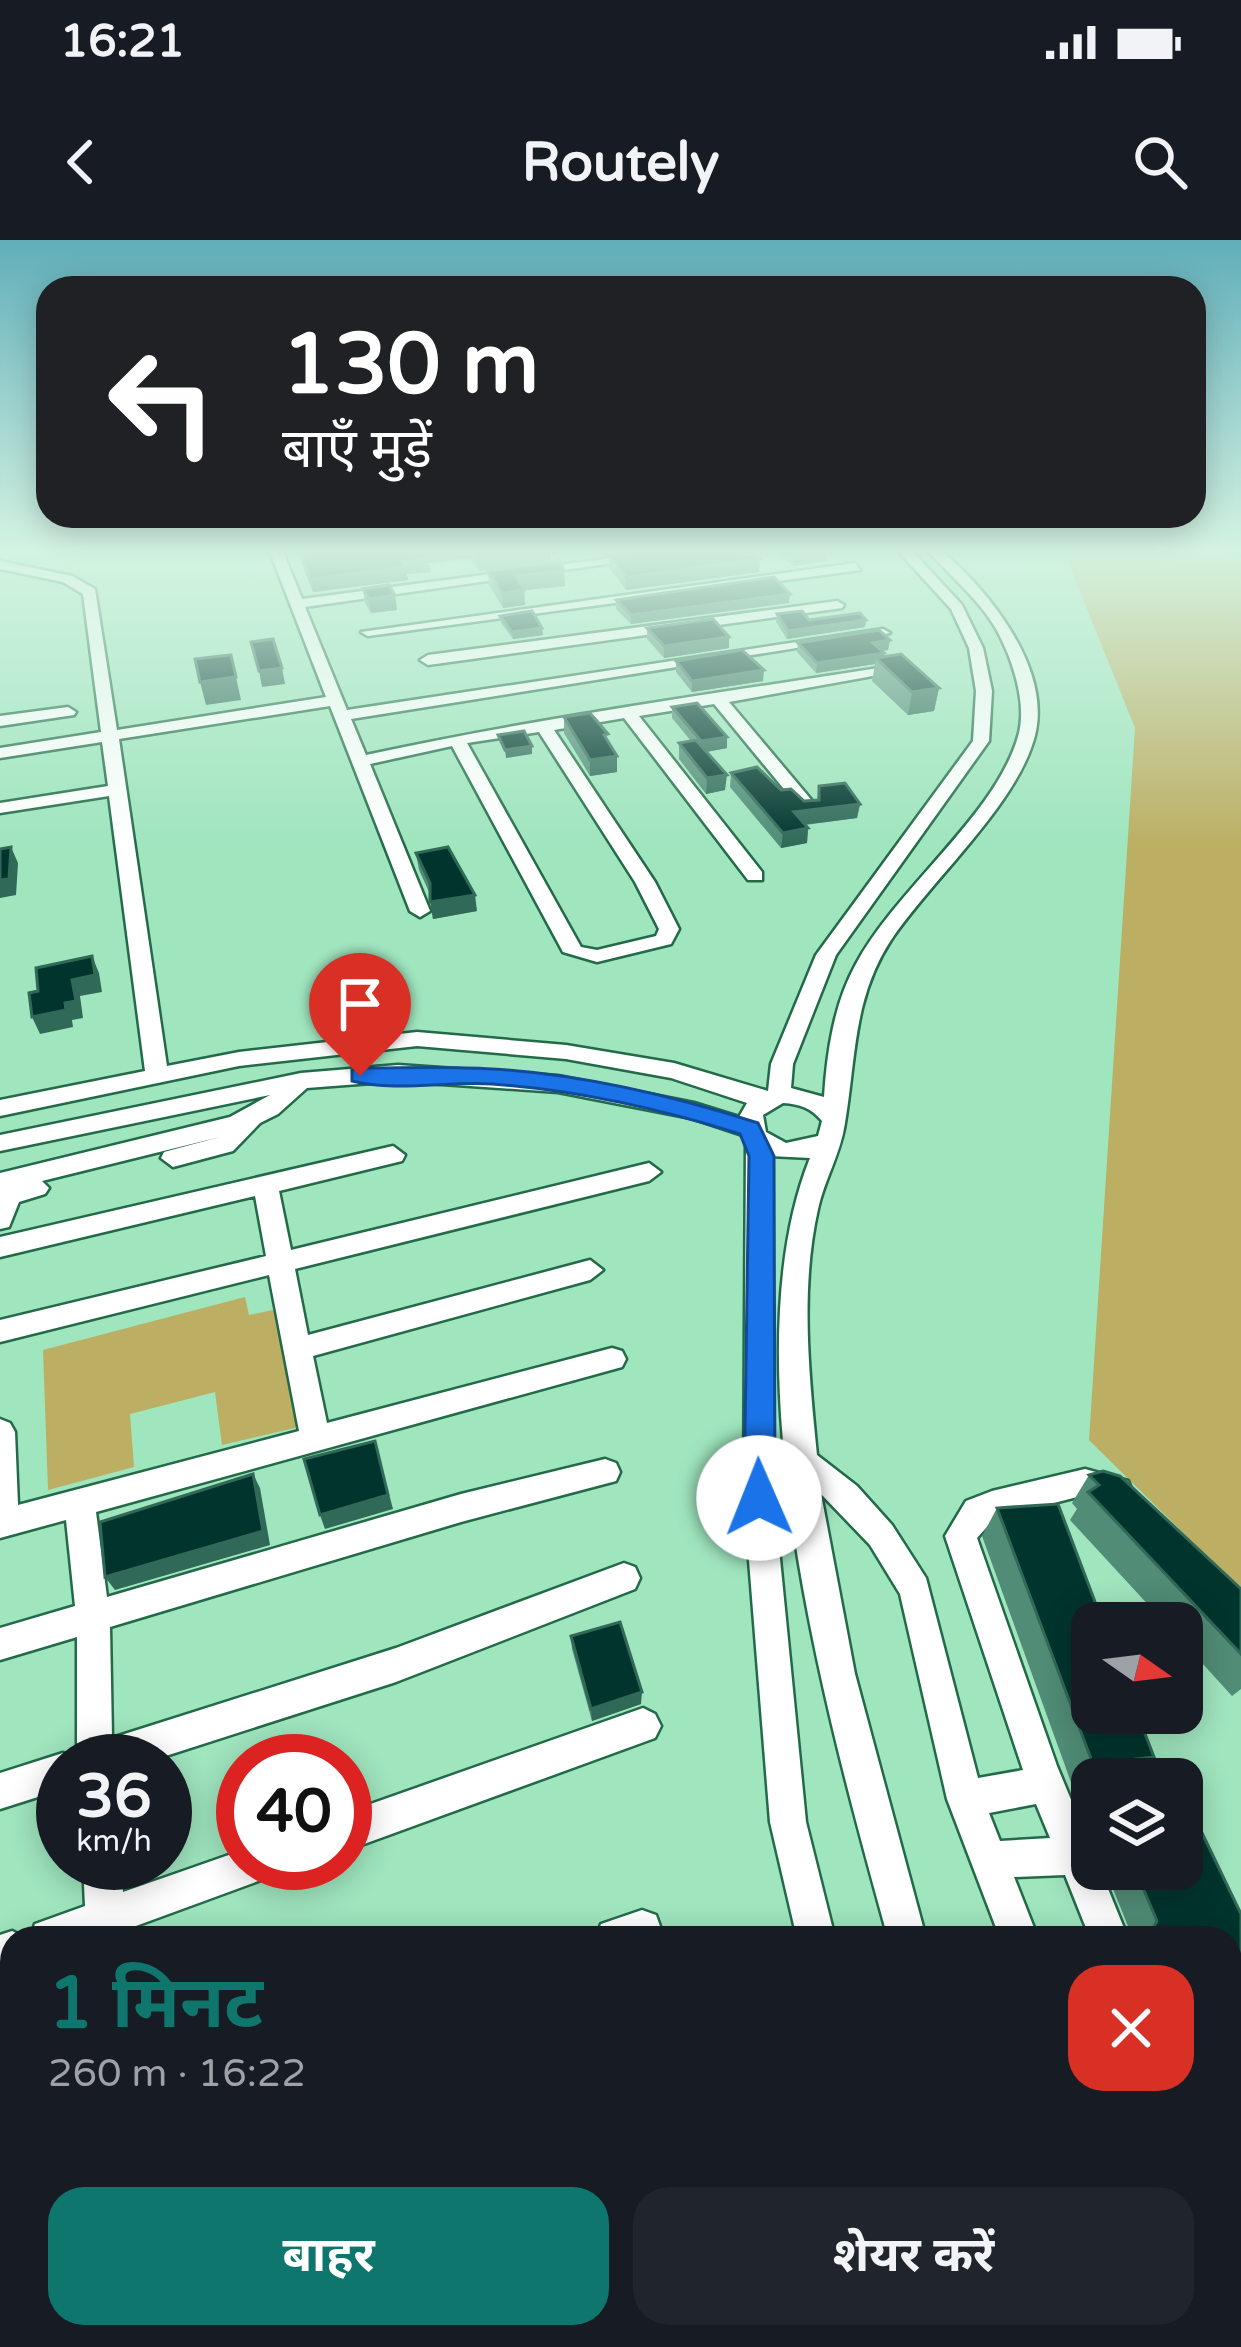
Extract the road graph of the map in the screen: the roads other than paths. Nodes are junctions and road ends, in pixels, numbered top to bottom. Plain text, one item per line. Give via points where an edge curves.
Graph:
1 (98, 650) edge
2 (317, 650) edge
3 (507, 650) edge
4 (644, 650) edge
5 (765, 650) edge
6 (977, 650) edge
7 (1016, 650) edge
8 (428, 660) dead end
9 (658, 666) junction
10 (898, 670) edge
11 (718, 698) junction
12 (689, 702) junction
13 (342, 708) junction
14 (68, 712) dead end
15 (628, 713) junction
16 (0, 722) edge
17 (543, 726) junction
18 (110, 734) junction
19 (457, 740) junction
20 (0, 753) edge
21 (362, 761) junction
22 (117, 790) junction
23 (808, 807) edge
24 (0, 808) edge
25 (755, 876) dead end
26 (420, 911) dead end
27 (157, 1076) junction
28 (301, 1081) junction
29 (91, 1089) junction
30 (0, 1093) edge
31 (771, 1098) junction
32 (0, 1108) edge
33 (250, 1119) junction
34 (831, 1131) junction
35 (754, 1135) junction
36 (0, 1143) edge
37 (394, 1155) dead end
38 (649, 1172) dead end
39 (0, 1183) edge
40 (265, 1185) junction
41 (0, 1220) edge
42 (0, 1247) edge
43 (280, 1262) junction
44 (590, 1270) dead end
45 (0, 1331) edge
46 (297, 1348) junction
47 (612, 1359) dead end
48 (0, 1432) edge
49 (315, 1439) junction
50 (802, 1461) junction
51 (605, 1472) dead end
52 (79, 1503) junction
53 (1143, 1513) edge
54 (1, 1524) edge
55 (624, 1578) dead end
56 (93, 1615) junction
57 (0, 1644) edge
58 (643, 1726) dead end
59 (95, 1734) edge
60 (180, 1734) edge
61 (36, 1780) edge
62 (1046, 1784) junction
63 (0, 1791) edge
64 (965, 1799) junction
65 (372, 1822) edge
66 (1071, 1848) edge
67 (1071, 1856) edge
68 (987, 1860) junction
69 (216, 1881) edge
70 (104, 1890) edge
71 (1089, 1890) edge
72 (106, 1926) edge
73 (111, 1926) edge
74 (813, 1926) edge
75 (905, 1926) edge
76 (1014, 1926) edge
77 (1104, 1926) edge

1 - 18 street
2 - 13 street
3 - 8 street
4 - 9 street
5 - 9 street
6 - 31 street via 981,741 826,956
7 - 34 street via 1027,694 1022,752 865,965 836,1072
9 - 12 street
9 - 13 street
10 - 11 street
11 - 12 street
11 - 23 street
12 - 15 street
13 - 18 street
13 - 21 street
14 - 16 street
15 - 17 street
15 - 25 street
17 - 19 street
17 - 19 street via 649,889 669,929 664,940 597,956 573,952
18 - 20 street
18 - 22 street
19 - 21 street
21 - 26 street
22 - 24 street
22 - 27 street
27 - 29 street
27 - 31 street via 317,1047 417,1039 566,1052
28 - 33 street
28 - 35 street via 491,1076 662,1104
28 - 36 street
29 - 30 street
29 - 32 street
31 - 34 street via 815,1101
31 - 35 street via 752,1111
33 - 39 street
33 - 41 street via 224,1147 16,1192
34 - 35 street via 794,1154
34 - 50 street via 804,1214 795,1307
35 - 74 street via 759,1498 788,1822
37 - 40 street
38 - 43 street
40 - 42 street
40 - 43 street
43 - 45 street
43 - 46 street
44 - 46 street
46 - 49 street
47 - 49 street
48 - 54 street
49 - 52 street
50 - 64 street via 881,1535 914,1589
50 - 75 street via 862,1770
51 - 56 street
52 - 54 street
52 - 56 street
53 - 62 street via 1112,1487 1085,1482 992,1505 962,1529
55 - 60 street via 396,1665
56 - 57 street
56 - 59 street
58 - 65 street
61 - 63 street
62 - 64 street
62 - 66 street
64 - 68 street
67 - 68 street
68 - 76 street
69 - 73 street
70 - 72 street
71 - 77 street

